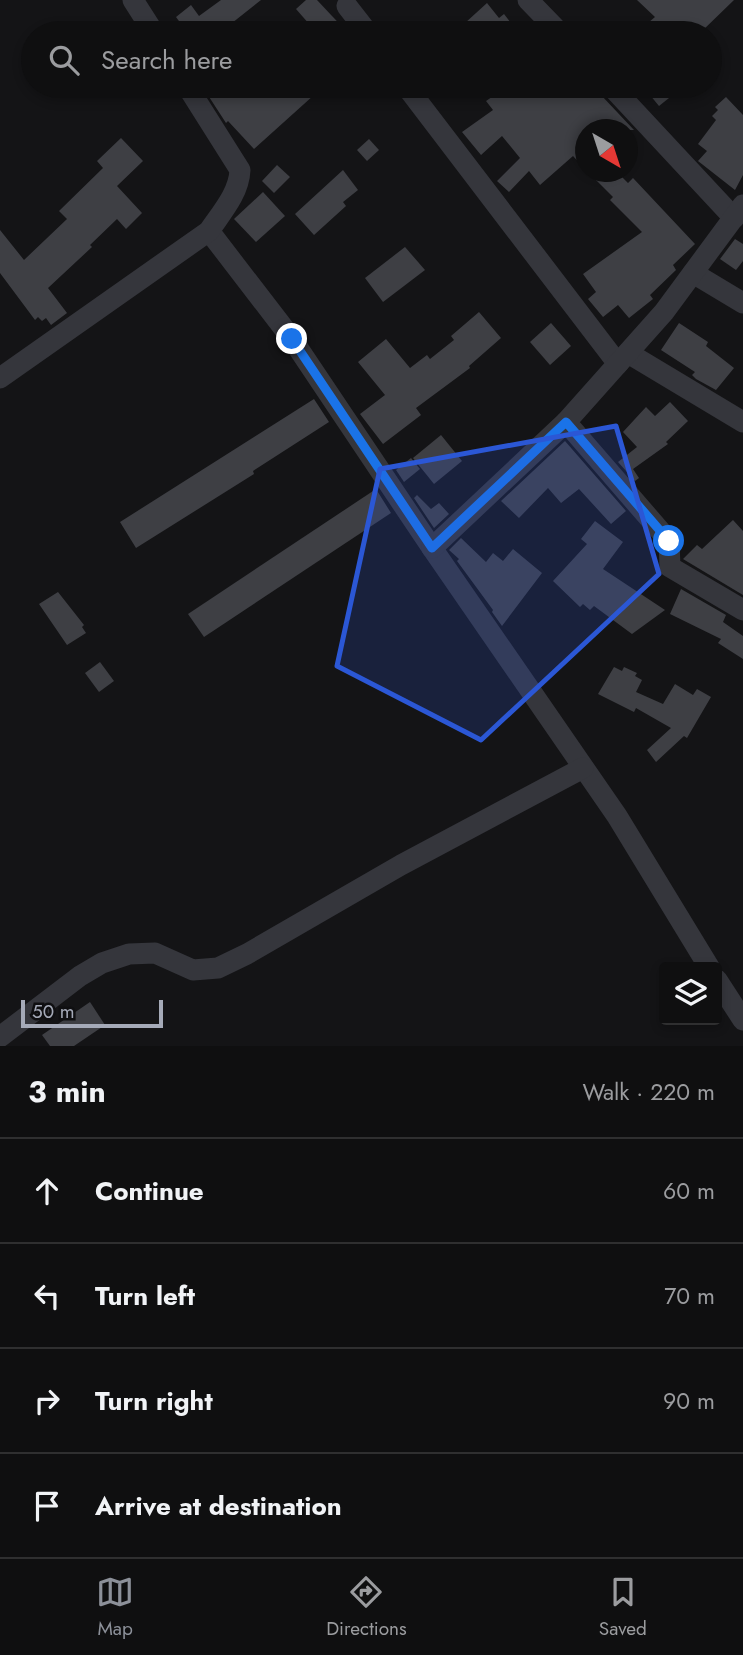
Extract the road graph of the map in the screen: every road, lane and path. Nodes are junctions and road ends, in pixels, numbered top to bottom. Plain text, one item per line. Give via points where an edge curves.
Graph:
1 (133, 0) edge
2 (528, 0) edge
3 (348, 6) dead end
4 (146, 21) edge
5 (359, 21) edge
6 (548, 21) edge
7 (195, 98) edge
8 (416, 98) edge
9 (623, 98) edge
10 (738, 211) edge
11 (209, 231) junction
12 (693, 273) junction
13 (743, 303) edge
14 (623, 358) junction
15 (0, 378) edge
16 (566, 422) junction
17 (743, 422) edge
18 (432, 548) junction
19 (743, 610) edge
20 (583, 768) junction
21 (706, 962) edge
22 (722, 988) edge
23 (743, 1020) edge
24 (0, 1037) edge

1 - 4 street
2 - 6 street
3 - 5 street
7 - 11 street via 240,170 237,188
8 - 14 street
9 - 10 street
10 - 12 street
11 - 15 street
11 - 18 street via 292,339
12 - 13 street
12 - 14 street
14 - 16 street
14 - 17 street
16 - 18 street
16 - 19 street via 669,541 670,567
18 - 20 street
20 - 21 street
20 - 24 street via 218,968 194,970 155,953 129,954 80,976
22 - 23 street

